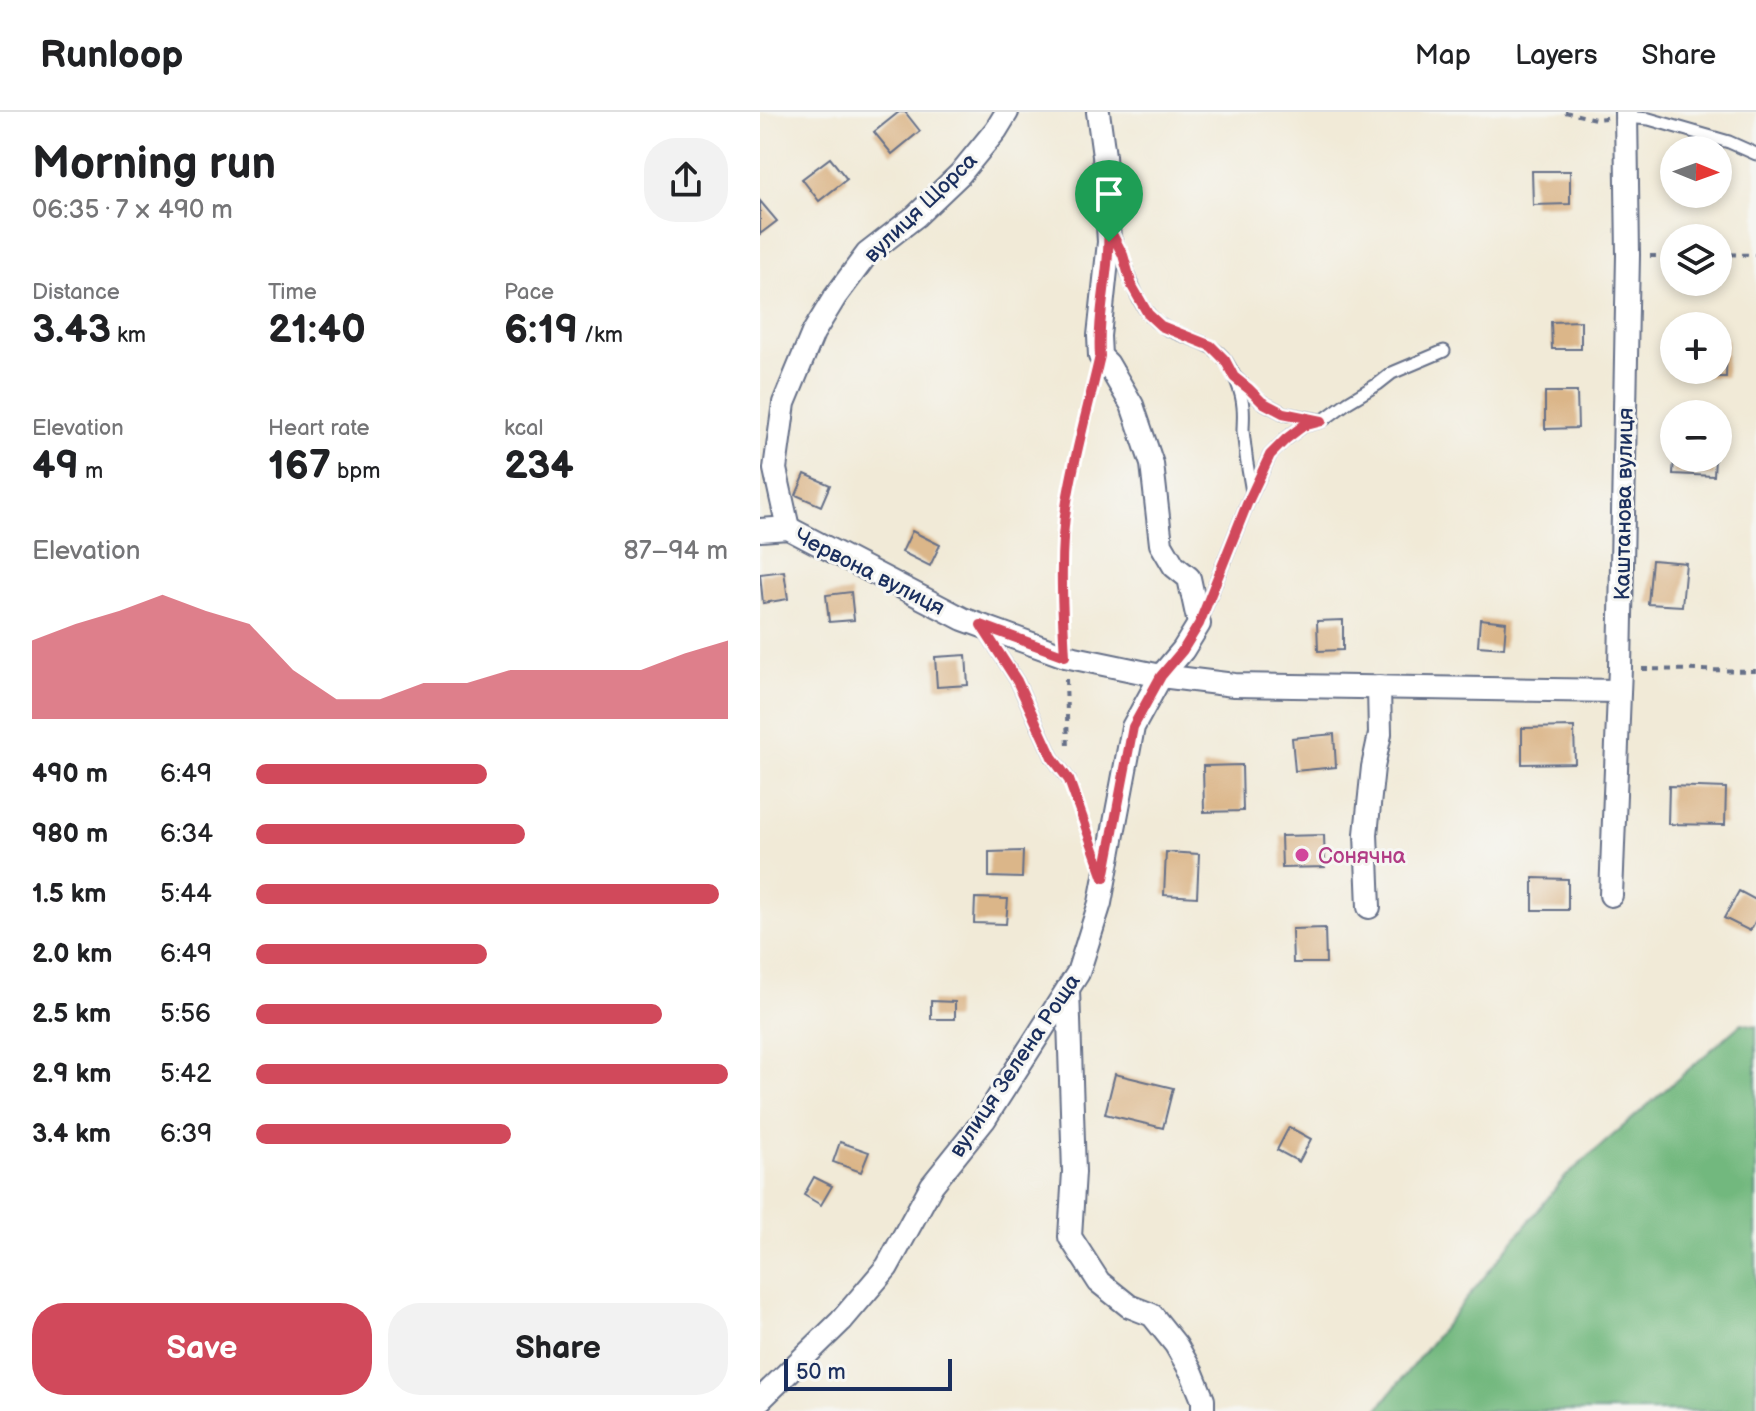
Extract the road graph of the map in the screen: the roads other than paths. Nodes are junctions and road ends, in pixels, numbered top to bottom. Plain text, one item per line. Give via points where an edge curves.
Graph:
1 (1007, 112) edge
2 (1098, 112) edge
3 (1626, 115) edge
4 (1756, 154) edge
5 (1108, 226) junction
6 (1444, 351) dead end
7 (1234, 377) junction
8 (1322, 421) junction
9 (1252, 493) junction
10 (788, 528) junction
11 (760, 530) edge
12 (1199, 624) junction
13 (981, 625) junction
14 (1161, 676) junction
15 (1379, 687) junction
16 (1619, 691) junction
17 (1069, 780) road end
18 (1611, 895) dead end
19 (1369, 907) dead end
20 (1068, 989) junction
21 (760, 1400) edge
22 (1203, 1411) edge

1 - 10 street, вулиця Щорса via 960,174 867,254 813,333 784,403 775,469
2 - 5 street
3 - 4 lane
3 - 16 street, Каштанова вулиця
5 - 7 lane via 1148,314 1161,326 1211,346
5 - 12 street via 1100,356 1132,405 1152,464 1161,544 1189,578
6 - 8 lane via 1392,373
7 - 8 lane via 1283,413
7 - 9 lane via 1243,403
8 - 9 lane via 1303,426 1270,455
9 - 12 lane
10 - 11 street, Червона вулиця
10 - 13 street, Червона вулиця
12 - 14 street
13 - 14 street, Червона вулиця via 1065,656
13 - 17 lane
14 - 15 street, Червона вулиця via 1234,685
14 - 20 street, вулиця Зелена Роща via 1133,727 1100,903
15 - 16 street, Червона вулиця
15 - 19 street via 1380,734 1366,834
16 - 18 street, Каштанова вулиця
20 - 21 street, вулиця Зелена Роща via 984,1120 932,1185 887,1267 841,1321
20 - 22 street via 1074,1172 1070,1237 1099,1282 1129,1306 1152,1315 1176,1345 1192,1373

